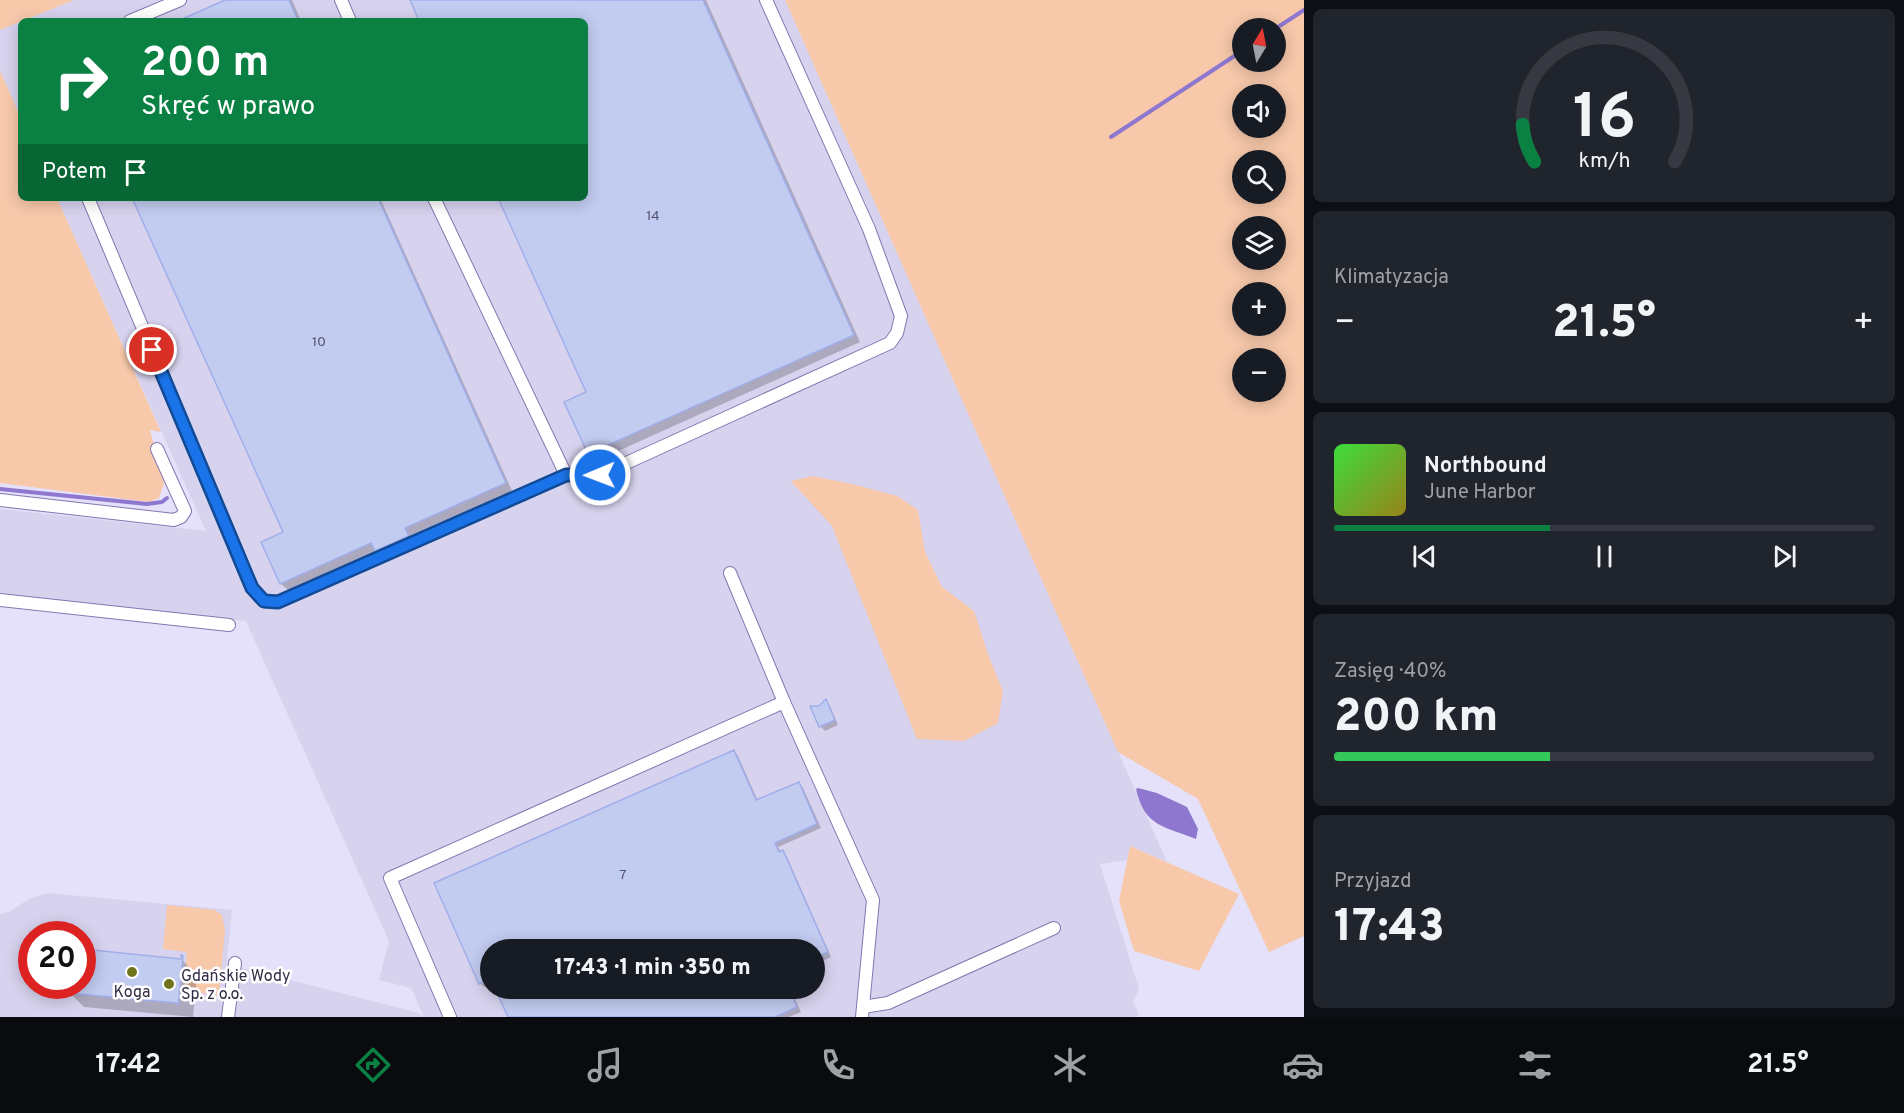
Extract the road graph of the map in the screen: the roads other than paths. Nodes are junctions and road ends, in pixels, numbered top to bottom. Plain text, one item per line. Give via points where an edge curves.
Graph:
1 (180, 0) edge
2 (340, 0) edge
3 (766, 0) edge
4 (137, 18) edge
5 (349, 18) edge
6 (89, 201) edge
7 (435, 201) edge
8 (157, 449) dead end
9 (566, 475) junction
10 (0, 500) edge
11 (730, 573) dead end
12 (0, 600) edge
13 (229, 625) dead end
14 (784, 702) junction
15 (1054, 928) dead end
16 (235, 963) dead end
17 (862, 1012) edge
18 (228, 1017) edge
19 (450, 1017) edge

1 - 4 lane
2 - 5 lane
3 - 9 lane via 869,229 901,316 897,333 890,343 600,475
6 - 9 lane via 252,588 264,601 278,602
7 - 9 lane
8 - 10 lane via 185,511 174,520
11 - 14 lane
12 - 13 lane
14 - 17 lane via 873,900
14 - 19 lane via 390,878
15 - 17 lane via 888,1004
16 - 18 lane

